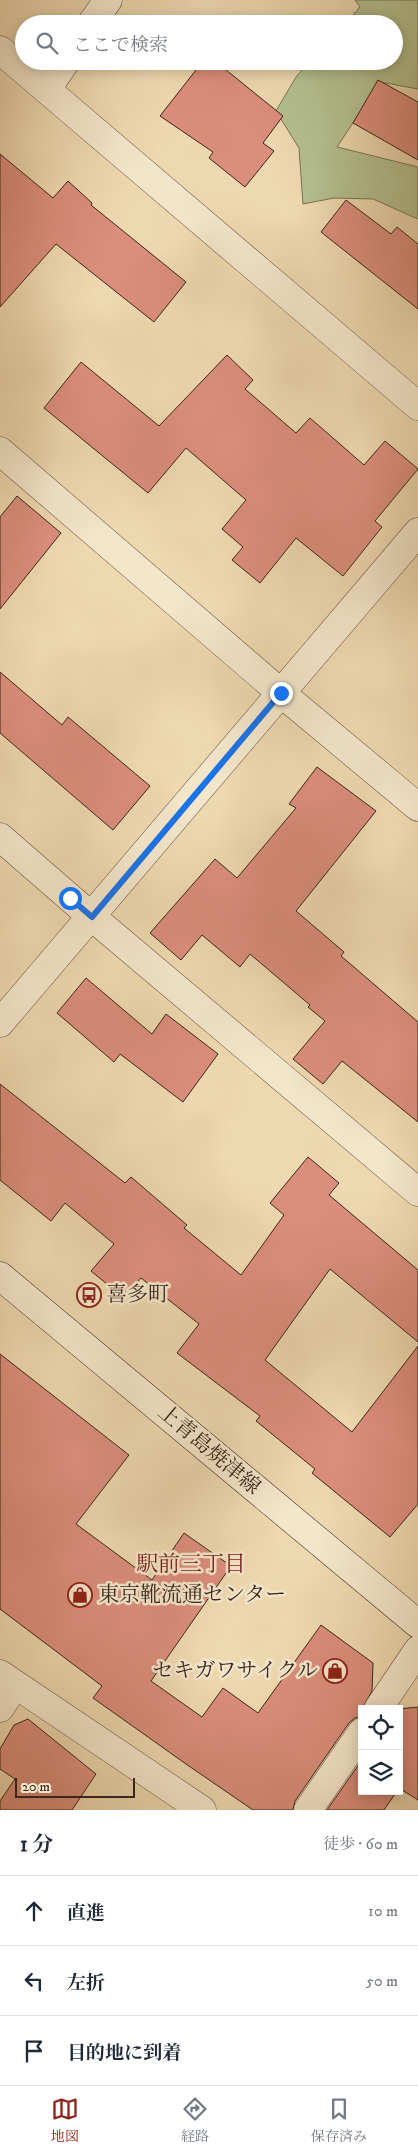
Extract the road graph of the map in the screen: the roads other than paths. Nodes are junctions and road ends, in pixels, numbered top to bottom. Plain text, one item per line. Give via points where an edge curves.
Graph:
1 (108, 0) edge
2 (98, 15) edge
3 (0, 50) edge
4 (15, 62) edge
5 (24, 70) edge
6 (60, 70) edge
7 (47, 89) junction
8 (418, 406) edge
9 (0, 451) edge
10 (418, 532) edge
11 (281, 693) junction
12 (418, 808) edge
13 (0, 837) edge
14 (92, 917) junction
15 (0, 1023) edge
16 (418, 1192) edge
17 (0, 1276) edge
18 (418, 1624) edge
19 (418, 1650) edge
20 (8, 1680) edge
21 (381, 1705) edge
22 (0, 1708) edge
23 (358, 1738) edge
24 (202, 1810) edge
25 (308, 1810) edge

1 - 2 street
3 - 4 street
5 - 7 street
6 - 7 street
7 - 8 street
9 - 11 street
10 - 11 street
11 - 12 street
11 - 14 street
13 - 14 street
14 - 15 street
14 - 16 street
17 - 18 street, 上青島焼津線
19 - 21 street
20 - 22 street
20 - 24 street
23 - 25 street

